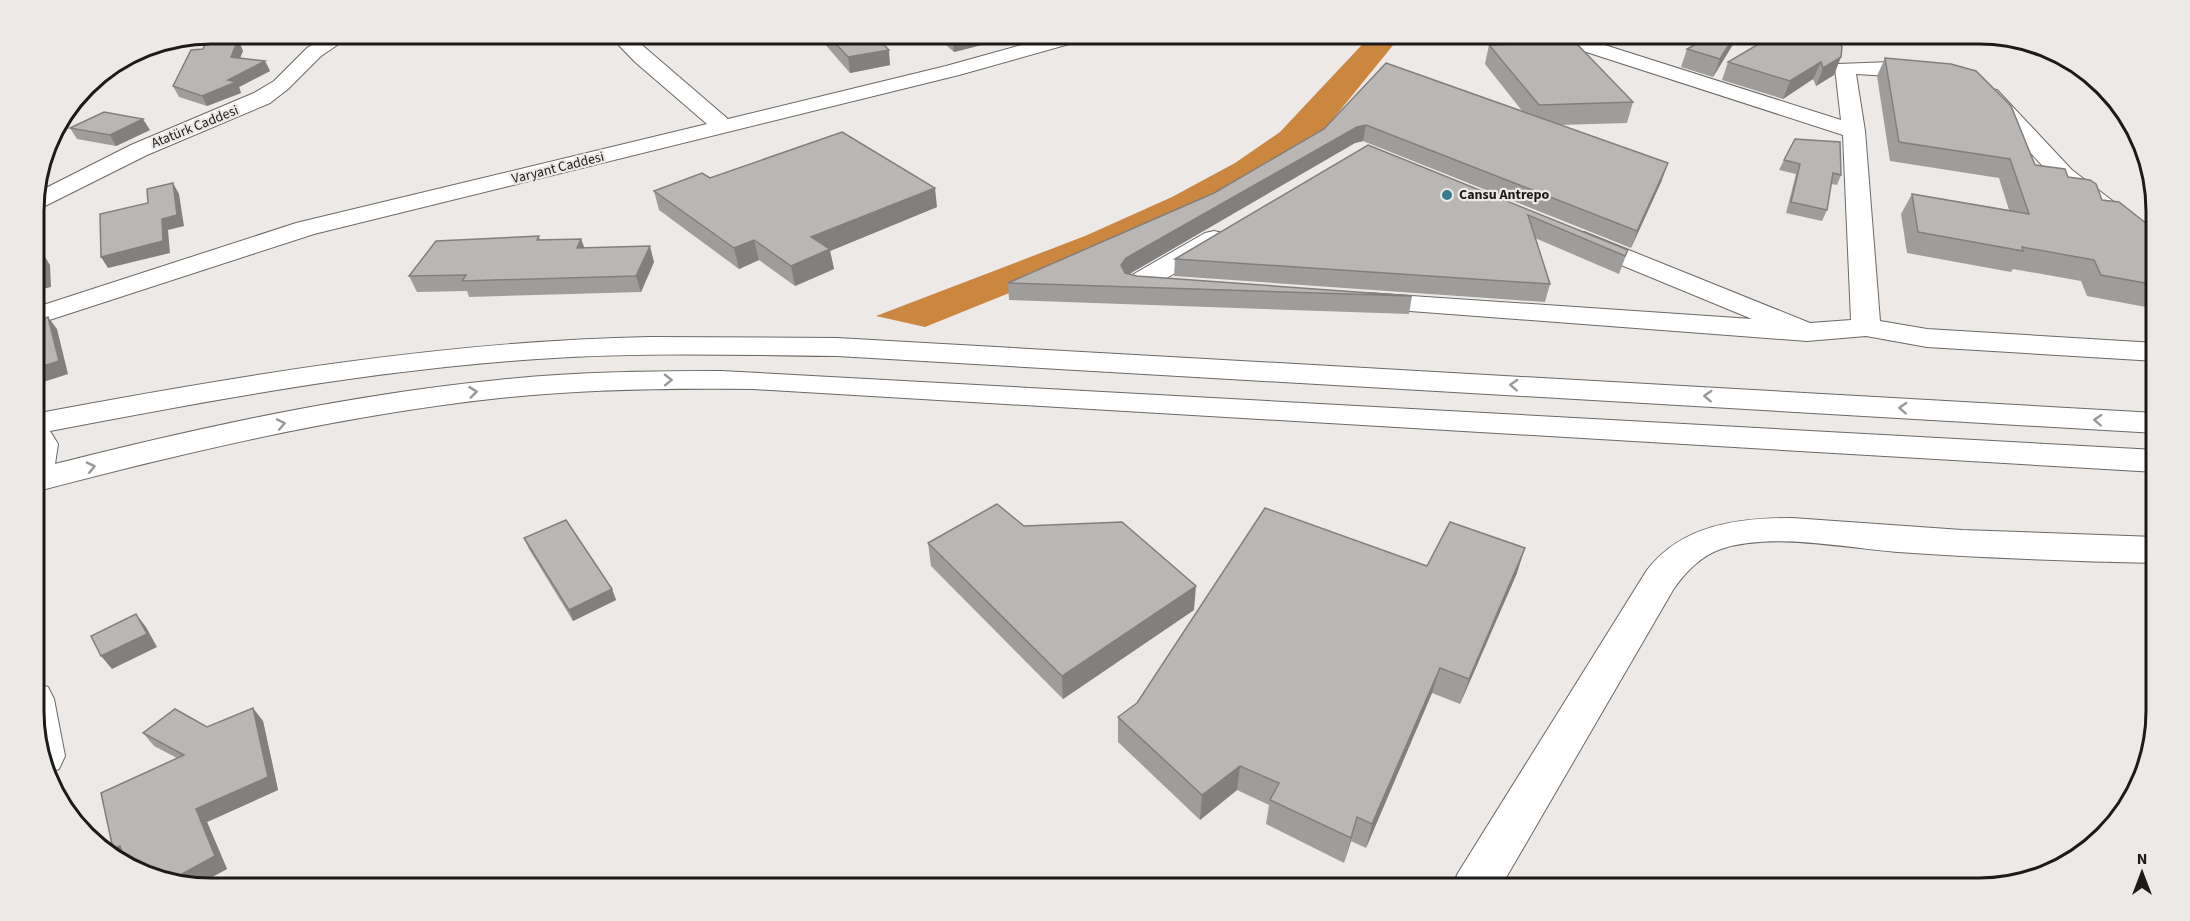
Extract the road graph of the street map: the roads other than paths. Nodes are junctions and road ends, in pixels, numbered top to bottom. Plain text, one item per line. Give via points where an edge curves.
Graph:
1 (1579, 43) edge
2 (327, 44) edge
3 (628, 44) edge
4 (1050, 44) edge
5 (1945, 74) edge
6 (1975, 83) edge
7 (725, 127) junction
8 (1854, 131) junction
9 (44, 198) edge
10 (1236, 226) edge
11 (1564, 232) edge
12 (2146, 239) edge
13 (1197, 289) edge
14 (1340, 299) edge
15 (44, 313) edge
16 (1866, 327) junction
17 (1807, 332) junction
18 (2146, 351) edge
19 (44, 422) edge
20 (2146, 422) edge
21 (2146, 460) edge
22 (43, 479) edge
23 (2146, 550) edge
24 (1480, 877) edge

1 - 8 main road
2 - 9 main road, Atatürk Caddesi via 262,98 139,150
3 - 7 main road
4 - 7 main road, Varyant Caddesi
5 - 8 main road via 1845,68
6 - 12 main road via 2064,175
7 - 15 main road, Varyant Caddesi via 305,228
8 - 16 main road
10 - 13 main road via 1137,284
11 - 17 main road
14 - 17 main road
16 - 17 main road
16 - 18 main road via 1927,338
20 -> 19 main road via 837,347 680,345 538,350 420,360 243,384
22 -> 21 main road via 244,431 414,400 577,383 682,379
23 - 24 main road via 1773,531 1728,535 1693,547 1679,556 1660,580

